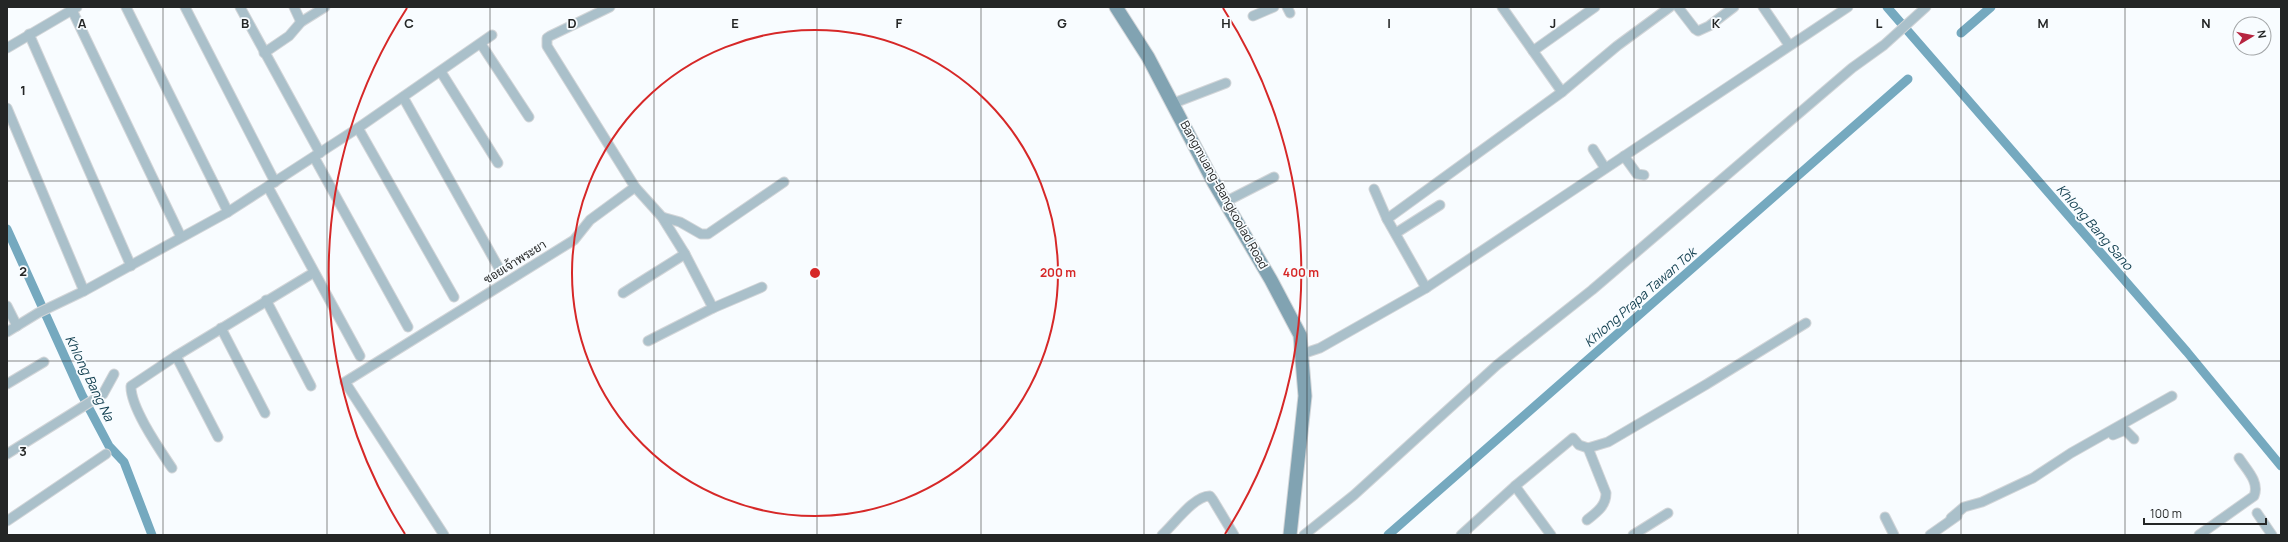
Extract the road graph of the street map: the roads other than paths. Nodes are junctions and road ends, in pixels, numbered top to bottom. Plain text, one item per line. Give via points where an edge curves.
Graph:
1 (126, 7) edge
2 (185, 7) edge
3 (240, 7) edge
4 (294, 7) edge
5 (325, 7) edge
6 (610, 7) edge
7 (1116, 7) edge
8 (1274, 7) edge
9 (1502, 7) edge
10 (1595, 7) edge
11 (1670, 7) edge
12 (1678, 7) edge
13 (1734, 7) edge
14 (1763, 7) edge
15 (1848, 7) edge
16 (74, 8) edge
17 (1925, 9) edge
18 (1253, 16) dead end
19 (301, 22) junction
20 (29, 34) junction
21 (492, 35) dead end
22 (481, 44) junction
23 (1789, 45) junction
24 (7, 48) edge
25 (1533, 51) junction
26 (264, 53) junction
27 (441, 72) junction
28 (1226, 83) dead end
29 (1562, 92) junction
30 (403, 97) junction
31 (1174, 103) junction
32 (7, 108) edge
33 (529, 117) dead end
34 (358, 128) junction
35 (1593, 149) dead end
36 (317, 155) junction
37 (1624, 156) junction
38 (498, 163) dead end
39 (1605, 168) junction
40 (1644, 175) dead end
41 (1274, 177) dead end
42 (784, 182) dead end
43 (271, 184) junction
44 (636, 187) junction
45 (1374, 188) dead end
46 (1225, 202) junction
47 (1440, 205) dead end
48 (228, 212) junction
49 (662, 217) junction
50 (1388, 219) junction
51 (1396, 233) junction
52 (181, 237) junction
53 (685, 254) junction
54 (131, 266) junction
55 (500, 270) dead end
56 (313, 273) junction
57 (762, 287) dead end
58 (1426, 288) junction
59 (84, 291) junction
60 (623, 293) dead end
61 (454, 297) dead end
62 (266, 300) junction
63 (7, 306) edge
64 (713, 308) junction
65 (1806, 323) dead end
66 (17, 326) junction
67 (408, 327) dead end
68 (221, 328) junction
69 (7, 332) edge
70 (648, 341) dead end
71 (1302, 354) junction
72 (176, 356) junction
73 (360, 356) dead end
74 (44, 362) dead end
75 (114, 374) dead end
76 (7, 384) edge
77 (310, 386) dead end
78 (2172, 396) dead end
79 (265, 413) dead end
80 (218, 437) dead end
81 (2134, 439) dead end
82 (1588, 448) junction
83 (7, 454) edge
84 (106, 454) dead end
85 (2239, 458) dead end
86 (172, 468) dead end
87 (1515, 486) junction
88 (2257, 513) dead end
89 (1668, 514) dead end
90 (1885, 517) dead end
91 (1951, 518) junction
92 (1587, 520) dead end
93 (7, 521) edge
94 (444, 535) edge
95 (1162, 535) edge
96 (1234, 535) edge
97 (1290, 535) edge
98 (1304, 535) edge
99 (1461, 535) edge
100 (1551, 535) edge
101 (1633, 535) edge
102 (1894, 535) edge
103 (1930, 535) edge
104 (2199, 535) edge
105 (2272, 535) edge

1 - 48 street
2 - 43 street
3 - 26 street
4 - 19 street
5 - 19 street
6 - 44 street via 550,36 547,38 547,46
7 - 31 street, Bangmuang-Bangkoolad Road
8 - 18 street
9 - 25 street
10 - 25 street
11 - 29 street via 1617,46
12 - 13 street via 1698,31
14 - 23 street
15 - 23 street
16 - 20 street
16 - 52 street
17 - 98 street via 1598,285 1497,365 1354,495
19 - 26 street via 289,36
20 - 24 street
20 - 54 street
21 - 22 street
22 - 27 street
22 - 33 street
23 - 37 street
25 - 29 street
26 - 36 street
27 - 30 street
27 - 38 street
28 - 31 street
29 - 50 street
30 - 34 street
30 - 55 street
31 - 46 street, Bangmuang-Bangkoolad Road
32 - 59 street
34 - 36 street
34 - 61 street
35 - 39 street
36 - 43 street
36 - 67 street
37 - 39 street
37 - 40 street via 1637,174
39 - 58 street
41 - 46 street
42 - 49 street via 708,234 701,234 680,222
43 - 48 street
43 - 56 street
44 - 49 street
44 - 94 street, ซอยเจ้าพระยา via 590,220 574,240 345,382
45 - 50 street
46 - 71 street, Bangmuang-Bangkoolad Road via 1296,325
47 - 51 street
48 - 52 street
49 - 53 street
50 - 51 street
51 - 58 street
52 - 54 street
53 - 60 street
53 - 64 street
54 - 59 street
56 - 62 street
56 - 73 street
57 - 64 street
58 - 71 street via 1320,348
59 - 66 street
62 - 68 street
62 - 77 street
63 - 66 street
64 - 70 street
65 - 82 street via 1644,422 1608,442
66 - 69 street
68 - 72 street
68 - 79 street
71 - 97 street, Bangmuang-Bangkoolad Road via 1305,396
72 - 80 street
72 - 86 street via 135,383 131,390 146,427
74 - 76 street
75 - 83 street via 103,394
78 - 91 street via 2071,453 2033,478 1964,508
81 - 91 street via 2128,430 2121,431 2028,484 1982,507
82 - 87 street via 1579,445 1573,438
82 - 92 street via 1606,493 1606,500
84 - 93 street
85 - 104 street via 2256,486 2254,496
87 - 99 street
87 - 100 street
88 - 105 street
89 - 101 street
90 - 102 street
91 - 103 street
95 - 96 street via 1190,506 1205,496 1210,496 1213,500

